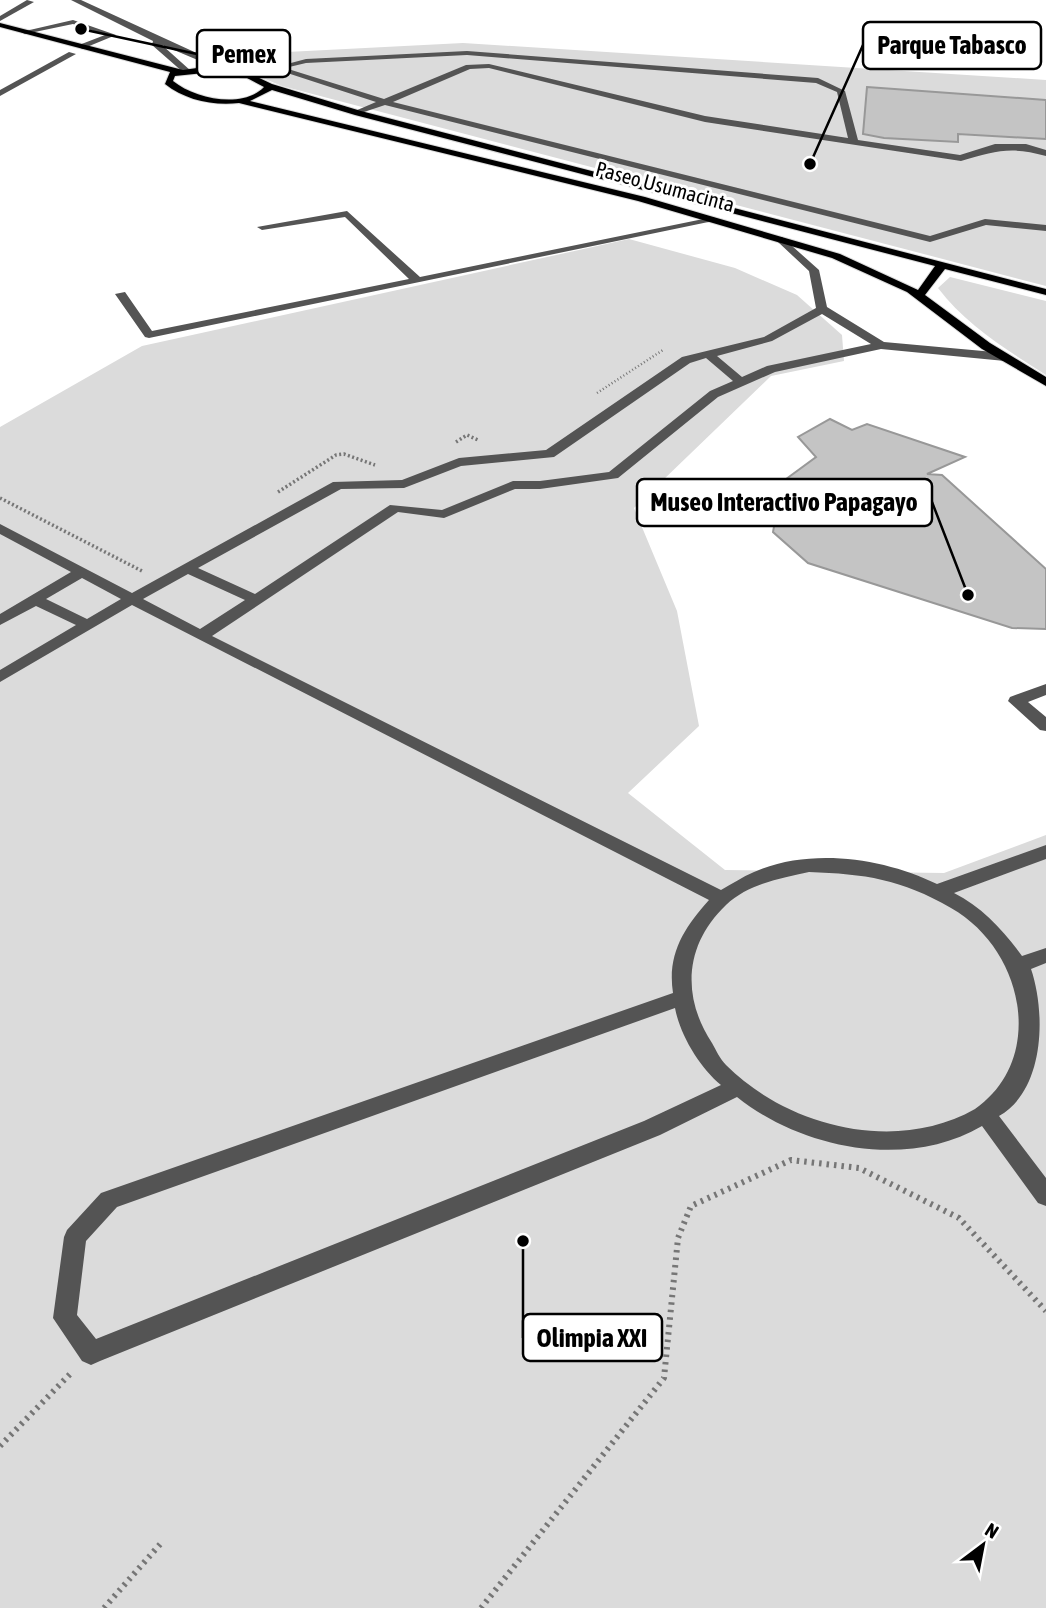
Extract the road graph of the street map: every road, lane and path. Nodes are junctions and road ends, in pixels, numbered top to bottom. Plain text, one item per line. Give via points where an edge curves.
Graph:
1 (75, 0) edge
2 (30, 2) dead end
3 (94, 10) junction
4 (0, 19) edge
5 (73, 22) junction
6 (0, 25) edge
7 (137, 31) junction
8 (25, 32) junction
9 (0, 35) edge
10 (112, 35) junction
11 (148, 36) junction
12 (82, 47) junction
13 (72, 54) junction
14 (183, 71) junction
15 (234, 72) junction
16 (168, 79) junction
17 (269, 86) junction
18 (0, 93) edge
19 (243, 102) junction
20 (384, 102) junction
21 (358, 113) junction
22 (854, 142) junction
23 (1046, 153) edge
24 (713, 220) junction
25 (262, 227) dead end
26 (1046, 228) edge
27 (782, 240) junction
28 (942, 265) junction
29 (417, 280) junction
30 (1046, 292) edge
31 (121, 294) dead end
32 (919, 296) junction
33 (822, 309) junction
34 (881, 345) junction
35 (671, 349) dead end
36 (708, 354) junction
37 (1005, 358) junction
38 (741, 382) junction
39 (1046, 382) edge
40 (590, 398) dead end
41 (484, 443) dead end
42 (453, 444) dead end
43 (526, 456) junction
44 (375, 465) dead end
45 (390, 484) junction
46 (540, 485) junction
47 (0, 498) edge
48 (268, 498) dead end
49 (395, 508) junction
50 (0, 528) edge
51 (188, 569) junction
52 (148, 571) dead end
53 (82, 572) junction
54 (132, 599) junction
55 (36, 600) junction
56 (256, 600) junction
57 (0, 620) edge
58 (88, 625) junction
59 (201, 636) junction
60 (0, 677) edge
61 (1046, 689) edge
62 (1046, 726) edge
63 (1046, 852) edge
64 (936, 892) junction
65 (721, 898) junction
66 (1046, 955) edge
67 (1018, 966) junction
68 (684, 998) junction
69 (738, 1086) junction
70 (985, 1114) junction
71 (1046, 1196) edge
72 (1046, 1311) edge
73 (91, 1353) junction
74 (0, 1446) edge
75 (162, 1542) dead end
76 (104, 1608) edge
77 (481, 1608) edge

1 - 3 street
2 - 4 street
3 - 5 street via 69,17
3 - 7 street
5 - 8 street
5 - 10 street
6 - 8 main road
7 - 10 street
7 - 11 street
8 - 12 main road
9 - 13 main road, Paseo Usumacinta
10 - 12 street
11 - 14 street
11 - 15 street
12 - 14 main road
13 - 16 main road, Paseo Usumacinta
13 - 18 street
14 - 15 main road
14 - 16 main road
15 - 17 main road, Paseo Usumacinta
16 - 19 main road, Paseo Usumacinta via 171,86 187,93
17 - 19 main road via 261,96
17 - 21 main road, Paseo Usumacinta
19 - 24 main road, Paseo Usumacinta
20 - 21 street
20 - 22 street via 469,67 489,66 705,119
20 - 22 street via 276,68 306,61 467,53 818,81 841,91
20 - 26 street via 930,239 985,222
21 - 28 main road, Paseo Usumacinta
22 - 23 street via 961,158 995,147 1026,147
24 - 27 main road, Paseo Usumacinta
24 - 29 street
25 - 29 street via 347,214
27 - 32 main road, Paseo Usumacinta via 836,256
27 - 33 street via 814,270
28 - 30 main road, Paseo Usumacinta
28 - 32 main road
29 - 31 street via 149,335
32 - 37 main road, Paseo Usumacinta
33 - 34 street
33 - 36 street via 768,339
34 - 37 street
34 - 38 street via 771,369
35 - 40 path via 659,351
36 - 38 street
36 - 43 street via 686,360 549,454
37 - 39 main road, Paseo Usumacinta
38 - 46 street via 714,394 613,475
41 - 42 path via 467,435
43 - 45 street via 458,462 404,484
43 - 46 street
44 - 48 path via 336,454
45 - 49 street
45 - 51 street via 338,485
46 - 49 street via 513,485 444,514
47 - 52 path via 140,571
49 - 56 street
50 - 53 street
51 - 54 street
51 - 56 street
53 - 54 street
53 - 55 street
54 - 58 street
54 - 59 street
55 - 57 street
55 - 58 street
56 - 59 street
58 - 60 street
59 - 65 street
61 - 62 street via 1016,701
63 - 64 street
64 - 65 street via 912,880 861,867 809,865 761,876
64 - 67 street via 960,904 999,938
65 - 68 street via 692,932 680,975
66 - 67 street
67 - 70 street via 1026,978 1037,1023 1029,1066 1002,1104
68 - 69 street via 688,1023 718,1070
68 - 73 street via 109,1200 75,1237 65,1318
69 - 70 street via 767,1109 828,1134 895,1142 957,1130
69 - 73 street via 652,1128
70 - 71 street
72 - 77 path via 959,1217 859,1168 791,1160 691,1206 678,1238 664,1378
73 - 74 path
75 - 76 path

